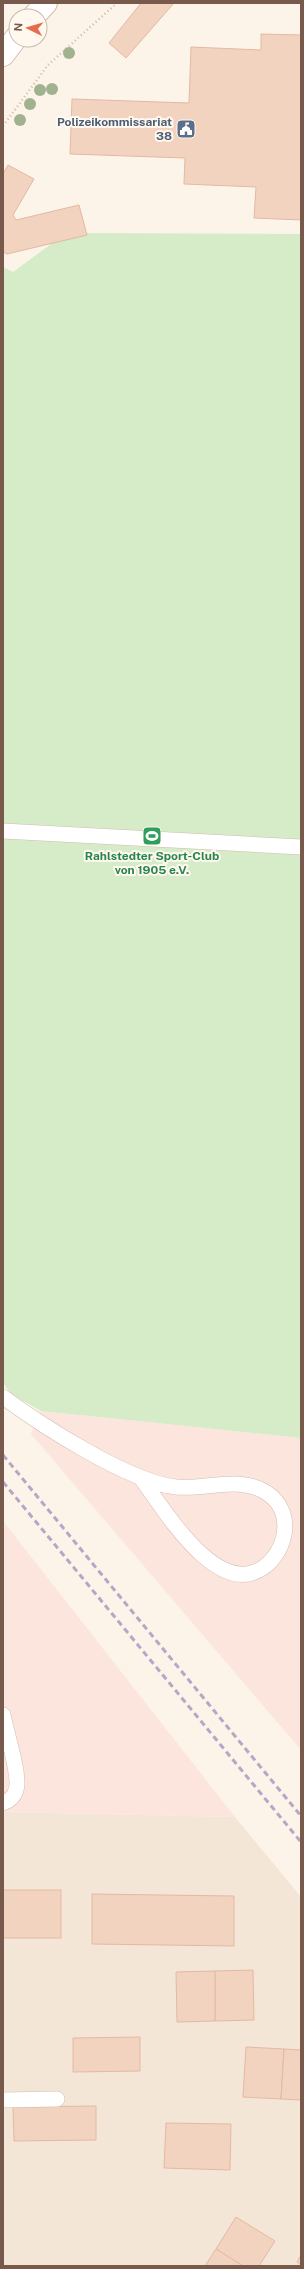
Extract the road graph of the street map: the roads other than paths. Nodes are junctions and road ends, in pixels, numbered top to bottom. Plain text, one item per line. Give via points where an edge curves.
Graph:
1 (3, 831) edge
2 (301, 847) edge
3 (3, 1397) edge
4 (140, 1477) junction
5 (3, 1715) edge
6 (3, 1802) edge
7 (57, 2099) dead end
8 (3, 2100) edge

1 - 2 lane
3 - 4 lane via 97,1456
4 - 4 lane via 185,1536 210,1563 221,1570 233,1574 247,1574 261,1569 278,1553 286,1530 284,1517 279,1505 269,1494 256,1486 241,1484 176,1487
5 - 6 lane via 17,1789 13,1797
7 - 8 lane

